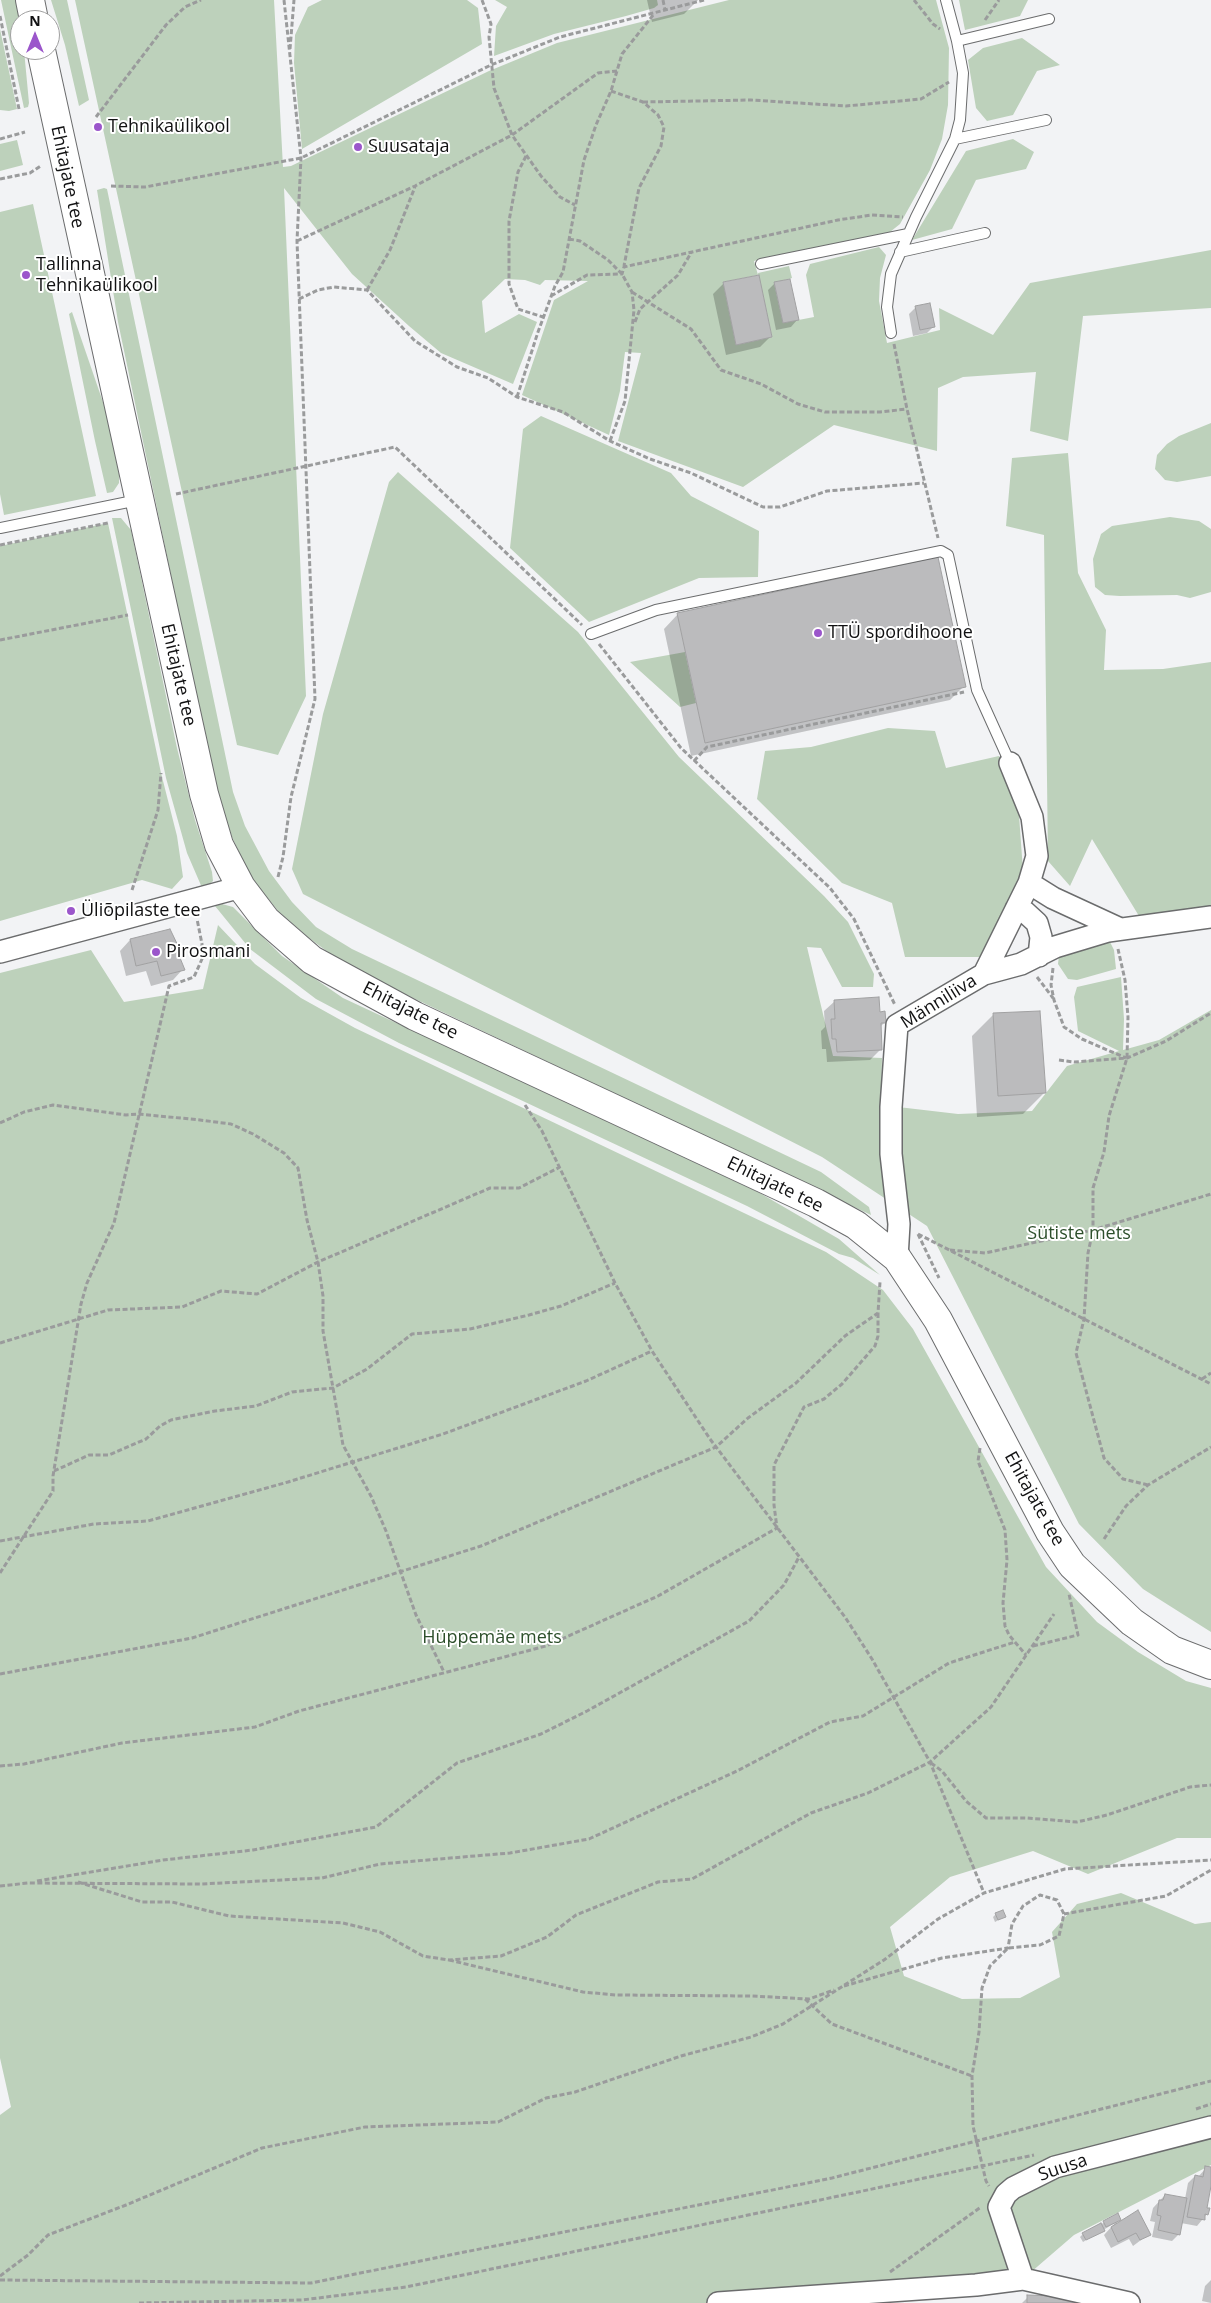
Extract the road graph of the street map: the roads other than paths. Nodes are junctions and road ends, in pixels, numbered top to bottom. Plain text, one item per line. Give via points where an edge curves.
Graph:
1 (946, 0) edge
2 (1049, 19) dead end
3 (957, 41) junction
4 (43, 60) edge
5 (1046, 120) dead end
6 (955, 139) junction
7 (985, 233) dead end
8 (908, 234) junction
9 (900, 252) junction
10 (761, 264) dead end
11 (891, 333) road end
12 (139, 500) junction
13 (0, 528) edge
14 (591, 634) road end
15 (1010, 763) joint
16 (1029, 883) junction
17 (241, 887) junction
18 (1016, 909) junction
19 (1211, 917) edge
20 (1113, 929) junction
21 (0, 952) edge
22 (1036, 957) junction
23 (984, 974) junction
24 (897, 1258) junction
25 (1211, 1665) edge
26 (1211, 2127) edge
27 (1023, 2278) junction
28 (1120, 2302) edge
29 (718, 2303) edge

1 - 3 lane
2 - 3 lane
3 - 6 lane via 963,74 960,120
4 - 12 main road, Ehitajate tee
5 - 6 lane
6 - 8 lane
7 - 9 lane
8 - 9 lane
8 - 10 lane
9 - 11 lane via 891,274 887,307
12 - 13 lane
12 - 17 main road, Ehitajate tee via 204,794 219,845
14 - 15 lane via 656,610 941,551 948,555 977,690
15 - 16 street, Männiliiva via 1032,817 1037,856
16 - 18 street, Männiliiva
16 - 20 street
17 - 21 street
17 - 24 main road, Ehitajate tee via 266,920 312,960 415,1016 816,1203 856,1225
18 - 22 street via 1037,923 1041,937
18 - 23 street, Männiliiva
19 - 20 street
20 - 22 street
22 - 23 street
23 - 24 street, Männiliiva via 897,1025 891,1107 891,1154 899,1224
24 - 25 main road, Ehitajate tee via 938,1320 1050,1532 1072,1564 1132,1622 1172,1650
26 - 27 street, Suusa via 1054,2167 1013,2188 999,2207
27 - 28 street
27 - 29 street via 976,2285

